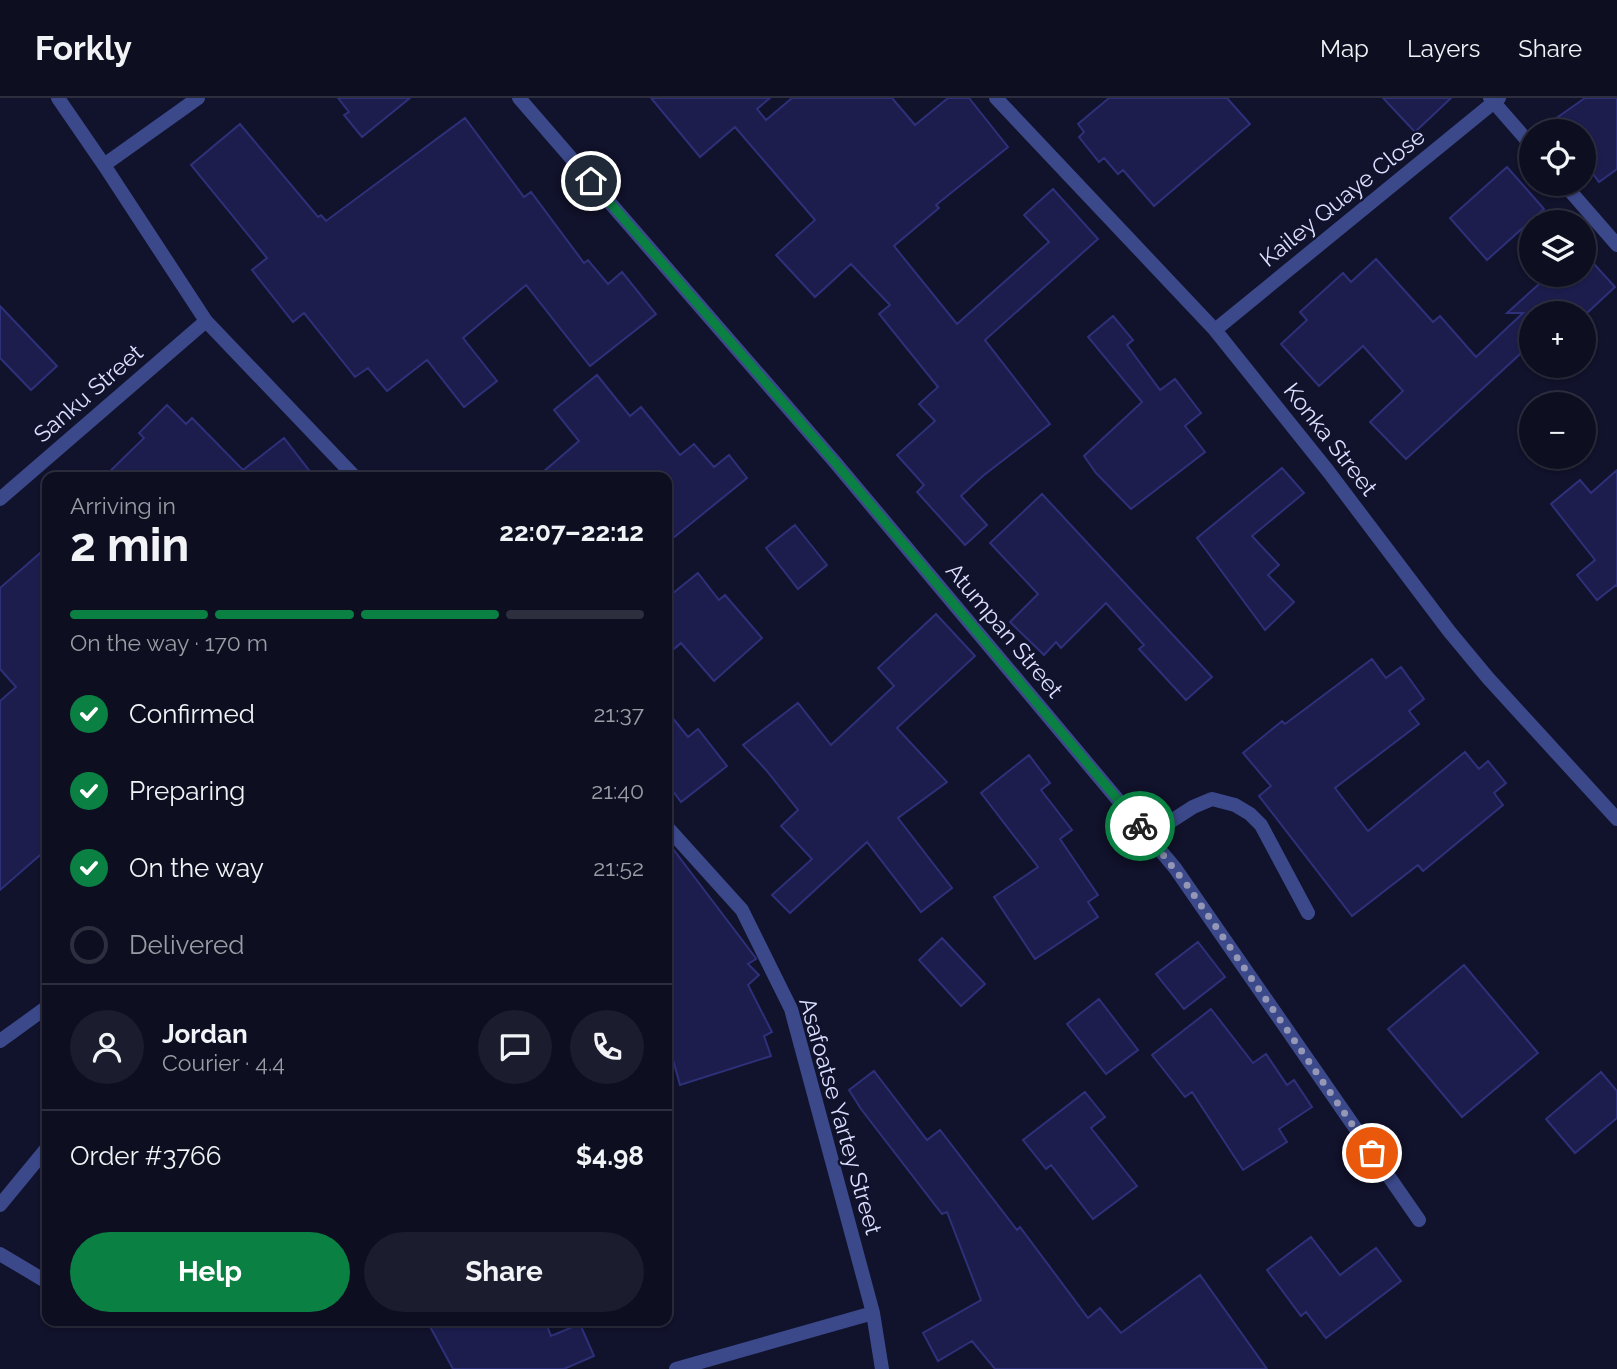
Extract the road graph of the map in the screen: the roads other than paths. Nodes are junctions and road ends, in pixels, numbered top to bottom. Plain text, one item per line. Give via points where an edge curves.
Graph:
1 (58, 98) edge
2 (198, 98) edge
3 (519, 98) edge
4 (996, 98) edge
5 (1494, 99) edge
6 (1519, 130) edge
7 (104, 165) junction
8 (1574, 196) edge
9 (1617, 245) edge
10 (206, 321) junction
11 (1215, 330) junction
12 (350, 472) edge
13 (0, 499) edge
14 (1617, 819) edge
15 (672, 833) edge
16 (1148, 836) junction
17 (1308, 913) dead end
18 (42, 1011) edge
19 (0, 1041) edge
20 (42, 1154) edge
21 (0, 1205) edge
22 (1419, 1220) dead end
23 (0, 1254) edge
24 (42, 1279) edge
25 (873, 1313) junction
26 (676, 1369) edge
27 (882, 1369) edge

1 - 7 street
2 - 7 street
3 - 16 street, Atumpan Street via 834,461
4 - 11 street, Konka Street
5 - 6 street
5 - 11 street, Kailey Quaye Close
7 - 10 street
8 - 9 street
10 - 12 street
10 - 13 street, Sanku Street
11 - 14 street, Konka Street via 1448,631
15 - 25 street, Asafoatse Yartey Street via 742,910 791,1009
16 - 17 street via 1212,799 1235,804 1261,825
16 - 22 street, Atumpan Street via 1181,876
18 - 19 street
20 - 21 street
23 - 24 street
25 - 26 street
25 - 27 street, Asafoatse Yartey Street

